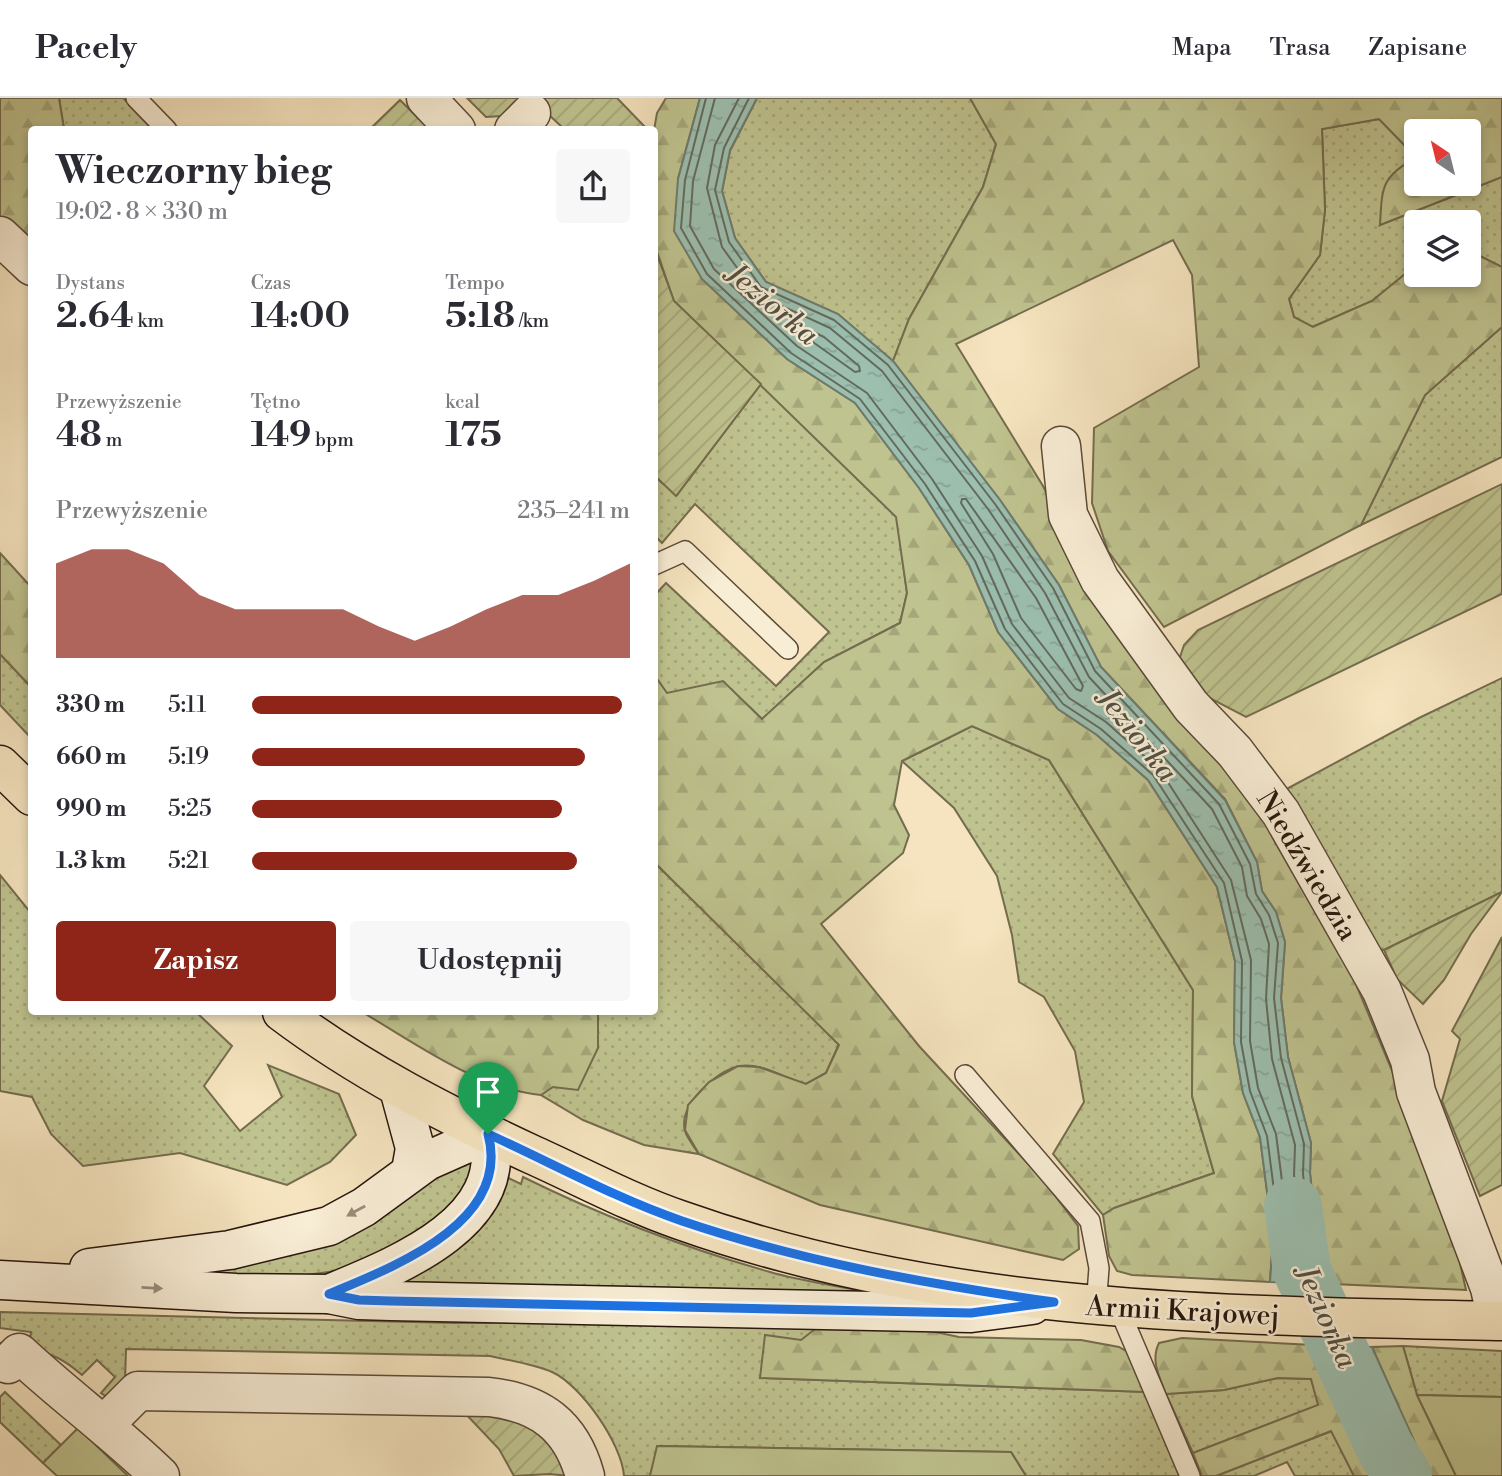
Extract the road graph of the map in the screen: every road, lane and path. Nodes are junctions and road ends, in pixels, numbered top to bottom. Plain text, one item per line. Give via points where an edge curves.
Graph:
1 (136, 98) edge
2 (426, 98) edge
3 (163, 126) edge
4 (452, 126) edge
5 (0, 236) edge
6 (28, 262) edge
7 (1061, 446) dead end
8 (658, 563) edge
9 (788, 649) dead end
10 (0, 765) edge
11 (28, 792) edge
12 (287, 1015) edge
13 (965, 1075) dead end
14 (399, 1089) junction
15 (488, 1134) junction
16 (411, 1171) junction
17 (5, 1280) edge
18 (329, 1294) junction
19 (1054, 1302) junction
20 (1108, 1308) junction
21 (1499, 1320) edge
22 (8, 1364) dead end
23 (105, 1424) junction
24 (160, 1476) edge
25 (585, 1476) edge
26 (1190, 1476) edge

1 - 3 lane
2 - 4 street
5 - 6 street
7 - 21 street, Niedźwiedzia via 1068,515 1100,580 1191,706 1281,813 1382,991
8 - 9 lane via 685,551
10 - 11 main road
12 - 14 main road, Armii Krajowej
13 - 20 lane via 1090,1221
14 - 15 main road, Armii Krajowej
14 - 16 street via 415,1148
15 - 16 street
15 - 18 street via 490,1178 460,1222 420,1252
15 - 19 main road, Armii Krajowej via 679,1220 726,1235 913,1281
16 -> 17 street via 364,1207 329,1226 293,1237 230,1250
17 -> 18 street
18 - 19 street via 359,1300 876,1312 971,1313
19 - 20 main road, Armii Krajowej
20 - 21 main road, Armii Krajowej via 1349,1319
20 - 26 lane
22 - 23 street via 19,1353 87,1415
23 - 24 street
23 - 25 street via 138,1391 489,1397 539,1410 572,1441

